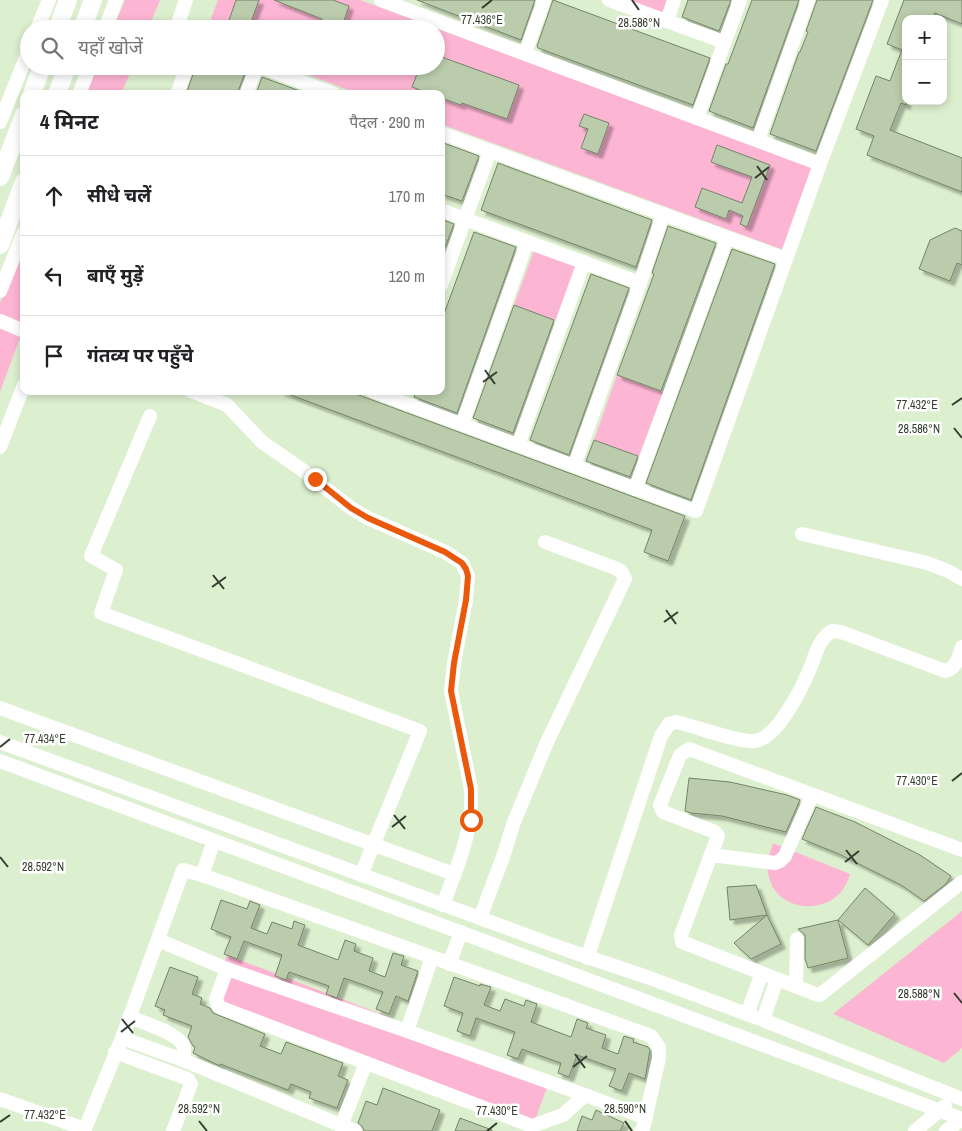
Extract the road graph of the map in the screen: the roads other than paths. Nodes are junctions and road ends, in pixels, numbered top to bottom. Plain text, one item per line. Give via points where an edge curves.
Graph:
1 (49, 0) edge
2 (68, 0) edge
3 (93, 0) edge
4 (116, 0) edge
5 (186, 0) edge
6 (381, 0) edge
7 (544, 0) edge
8 (609, 0) edge
9 (674, 0) edge
10 (740, 0) edge
11 (808, 0) edge
12 (882, 0) edge
13 (41, 20) edge
14 (60, 20) edge
15 (85, 20) edge
16 (108, 20) edge
17 (179, 20) edge
18 (434, 20) edge
19 (667, 21) junction
20 (445, 24) edge
21 (724, 42) junction
22 (525, 54) junction
23 (20, 72) edge
24 (39, 75) edge
25 (64, 75) edge
26 (86, 75) edge
27 (184, 75) edge
28 (254, 75) edge
29 (279, 75) edge
30 (33, 90) edge
31 (58, 90) edge
32 (81, 90) edge
33 (178, 90) edge
34 (248, 90) edge
35 (314, 90) edge
36 (697, 118) junction
37 (0, 122) edge
38 (20, 125) edge
39 (445, 134) edge
40 (758, 140) junction
41 (490, 151) junction
42 (820, 164) junction
43 (0, 177) edge
44 (20, 192) edge
45 (445, 212) edge
46 (662, 214) junction
47 (465, 219) junction
48 (727, 238) junction
49 (20, 242) edge
50 (527, 242) junction
51 (0, 245) edge
52 (786, 260) junction
53 (584, 262) junction
54 (445, 275) edge
55 (640, 283) junction
56 (0, 291) edge
57 (0, 321) edge
58 (20, 329) edge
59 (20, 395) edge
60 (201, 395) edge
61 (401, 396) edge
62 (150, 416) dead end
63 (462, 424) junction
64 (518, 445) junction
65 (0, 447) edge
66 (574, 466) junction
67 (636, 489) junction
68 (802, 534) dead end
69 (545, 542) dead end
70 (962, 580) edge
71 (962, 647) edge
72 (0, 708) edge
73 (0, 742) edge
74 (0, 761) edge
75 (812, 795) junction
76 (214, 841) junction
77 (374, 844) junction
78 (962, 850) edge
79 (711, 855) junction
80 (454, 874) junction
81 (202, 875) junction
82 (361, 875) junction
83 (962, 882) edge
84 (443, 904) junction
85 (480, 918) junction
86 (461, 932) junction
87 (797, 939) dead end
88 (158, 940) junction
89 (432, 957) junction
90 (587, 958) junction
91 (449, 964) junction
92 (227, 969) junction
93 (628, 972) junction
94 (762, 973) junction
95 (777, 979) junction
96 (796, 986) junction
97 (621, 992) junction
98 (747, 1014) junction
99 (130, 1017) junction
100 (763, 1020) junction
101 (407, 1031) junction
102 (122, 1038) junction
103 (115, 1052) junction
104 (182, 1060) junction
105 (366, 1063) junction
106 (585, 1095) junction
107 (960, 1096) edge
108 (0, 1099) edge
109 (940, 1110) junction
110 (962, 1119) edge
111 (643, 1124) edge
112 (341, 1126) junction
113 (84, 1130) edge
114 (173, 1131) edge
115 (355, 1131) edge
116 (915, 1131) edge
117 (946, 1131) edge

1 - 13 street
2 - 14 main road
3 - 15 main road
4 - 16 street
5 - 17 street
6 - 18 street
7 - 22 street
8 - 19 street
9 - 19 street
10 - 21 street
11 - 40 street
12 - 42 street
19 - 21 street
20 - 22 street
21 - 36 street
22 - 36 street
23 - 37 street
24 - 30 main road
25 - 31 main road
26 - 32 street
27 - 33 street
28 - 34 street
29 - 35 street
36 - 40 street
38 - 43 main road
39 - 41 street
40 - 42 street
41 - 46 street
41 - 47 street
42 - 52 street
44 - 51 main road
45 - 47 street
46 - 48 street
46 - 55 street
47 - 50 street
47 - 54 street
48 - 52 street
48 - 67 street
49 - 56 street
50 - 53 street
50 - 63 street
52 - 67 street via 696,511
53 - 55 street
53 - 64 street
55 - 66 street
57 - 58 street
59 - 65 street
60 - 80 street via 227,405 262,442 351,508 445,552 466,569 466,600 451,691 472,804 466,841
61 - 63 street
62 - 77 street via 91,556 116,570 101,613 420,731
63 - 64 street
64 - 66 street
66 - 67 street
68 - 70 street via 927,563
69 - 85 street via 615,568 625,579 546,742
71 - 90 street via 954,665 945,671 832,631 822,638 802,687 764,739 748,741 676,722 669,724 661,736
72 - 77 street
73 - 82 street
74 - 76 street
75 - 78 street
75 - 79 street via 780,861
75 - 79 street via 685,750 680,754 660,807 663,812 715,832 718,836
76 - 81 street
76 - 86 street
77 - 80 street
77 - 82 street
79 - 94 street via 681,940
80 - 84 street
81 - 88 street via 183,870
81 - 89 street
82 - 84 street
83 - 96 street via 821,994
84 - 85 street
85 - 90 street
86 - 91 street
86 - 97 street
87 - 96 street
88 - 92 street
88 - 99 street
89 - 91 street
89 - 101 street
90 - 93 street
91 - 111 street via 651,1036 659,1047 659,1058
92 - 101 street
92 - 105 street via 216,999 219,1007
93 - 97 street
93 - 98 street
94 - 95 street
94 - 98 street
95 - 96 street
95 - 100 street
97 - 109 street
98 - 100 street
99 - 102 street
99 - 104 street via 180,1040 184,1048
100 - 107 street
101 - 106 street
102 - 103 street
102 - 104 street
103 - 113 street
103 - 114 street via 188,1079 192,1084
104 - 112 street
105 - 106 street via 532,1126 563,1115
105 - 112 street
106 - 111 street
107 - 109 street
108 - 113 street
109 - 110 street
109 - 116 street
110 - 117 street
112 - 115 street

